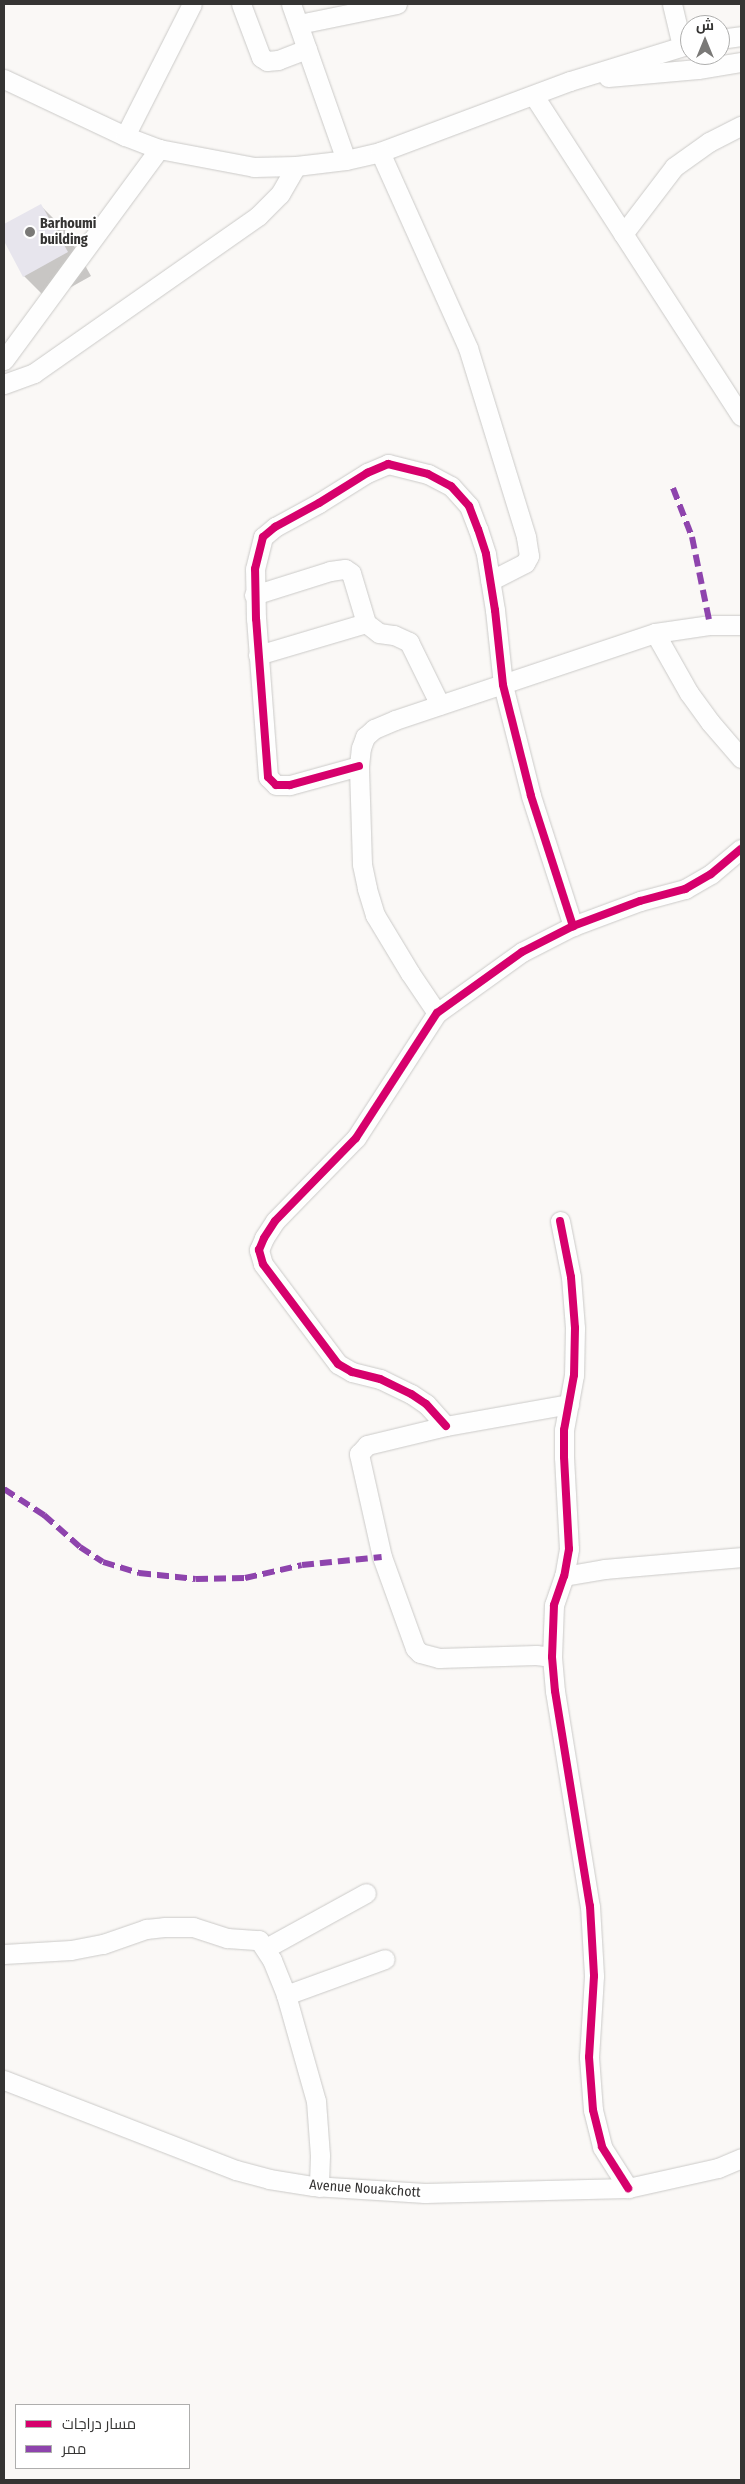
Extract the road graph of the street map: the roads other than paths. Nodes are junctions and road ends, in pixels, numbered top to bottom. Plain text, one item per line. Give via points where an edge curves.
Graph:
1 (192, 4) edge
2 (241, 4) edge
3 (291, 4) edge
4 (397, 4) edge
5 (672, 4) edge
6 (299, 24) junction
7 (680, 27) edge
8 (680, 47) edge
9 (307, 49) junction
10 (741, 62) edge
11 (4, 79) edge
12 (570, 81) junction
13 (534, 96) junction
14 (741, 126) edge
15 (125, 136) junction
16 (159, 148) junction
17 (380, 152) junction
18 (346, 160) junction
19 (296, 166) junction
20 (623, 234) junction
21 (4, 360) edge
22 (4, 384) edge
23 (741, 416) edge
24 (490, 581) junction
25 (254, 595) junction
26 (366, 623) junction
27 (741, 625) edge
28 (655, 633) junction
29 (258, 655) junction
30 (503, 685) junction
31 (440, 705) junction
32 (741, 758) edge
33 (359, 766) junction
34 (738, 858) edge
35 (573, 926) junction
36 (437, 1013) junction
37 (560, 1221) dead end
38 (569, 1404) junction
39 (446, 1426) junction
40 (741, 1557) edge
41 (564, 1576) junction
42 (552, 1657) junction
43 (366, 1893) dead end
44 (266, 1948) junction
45 (4, 1954) edge
46 (385, 1959) dead end
47 (286, 1995) junction
48 (4, 2080) edge
49 (741, 2158) edge
50 (319, 2187) junction
51 (628, 2188) junction

1 - 15 street
2 - 9 street via 261,57 267,61 278,60
3 - 6 street
4 - 6 street
5 - 7 street
6 - 9 street
8 - 12 street
9 - 18 street
10 - 12 street
11 - 15 street
12 - 13 street
13 - 17 street
13 - 20 street
14 - 20 street via 709,142 674,167
15 - 16 street
16 - 19 street via 254,167
16 - 21 street
17 - 18 street
17 - 24 street via 468,348 526,537 529,556 525,563
18 - 19 street
19 - 22 street via 280,194 258,216 34,373
20 - 23 street
24 - 25 street via 486,554 469,506 450,486 428,474 388,464 367,473 263,537 255,569
24 - 30 street
25 - 26 street via 345,569 351,573
25 - 29 street
26 - 29 street
26 - 31 street via 379,633 409,642
27 - 28 street via 710,625
28 - 30 street
28 - 32 street via 690,694
29 - 33 street via 271,782 290,785
30 - 31 street
30 - 35 street via 531,796
31 - 33 street via 374,729 365,737
33 - 36 street via 362,864 375,915
34 - 35 street via 685,889 640,901
35 - 36 street via 522,952
36 - 39 street via 356,1138 275,1221 260,1246 259,1255 338,1364 411,1394 426,1404
37 - 38 street via 571,1277 575,1328 574,1375
38 - 39 street
38 - 41 street via 564,1457 569,1549
39 - 42 street via 367,1445 359,1454 376,1537 410,1638 420,1653 439,1658
40 - 41 street via 605,1569
41 - 42 street via 554,1605
42 - 51 street via 590,1906 594,1976 589,2057 592,2110 602,2147
43 - 44 street
44 - 45 street via 256,1939 227,1938 193,1927 176,1926 146,1929 103,1944 71,1950
44 - 47 street
46 - 47 street
47 - 50 street via 316,2101
48 - 50 street, Avenue Nouakchott via 236,2170
49 - 51 street, Avenue Nouakchott via 718,2168
50 - 51 street, Avenue Nouakchott via 425,2193

